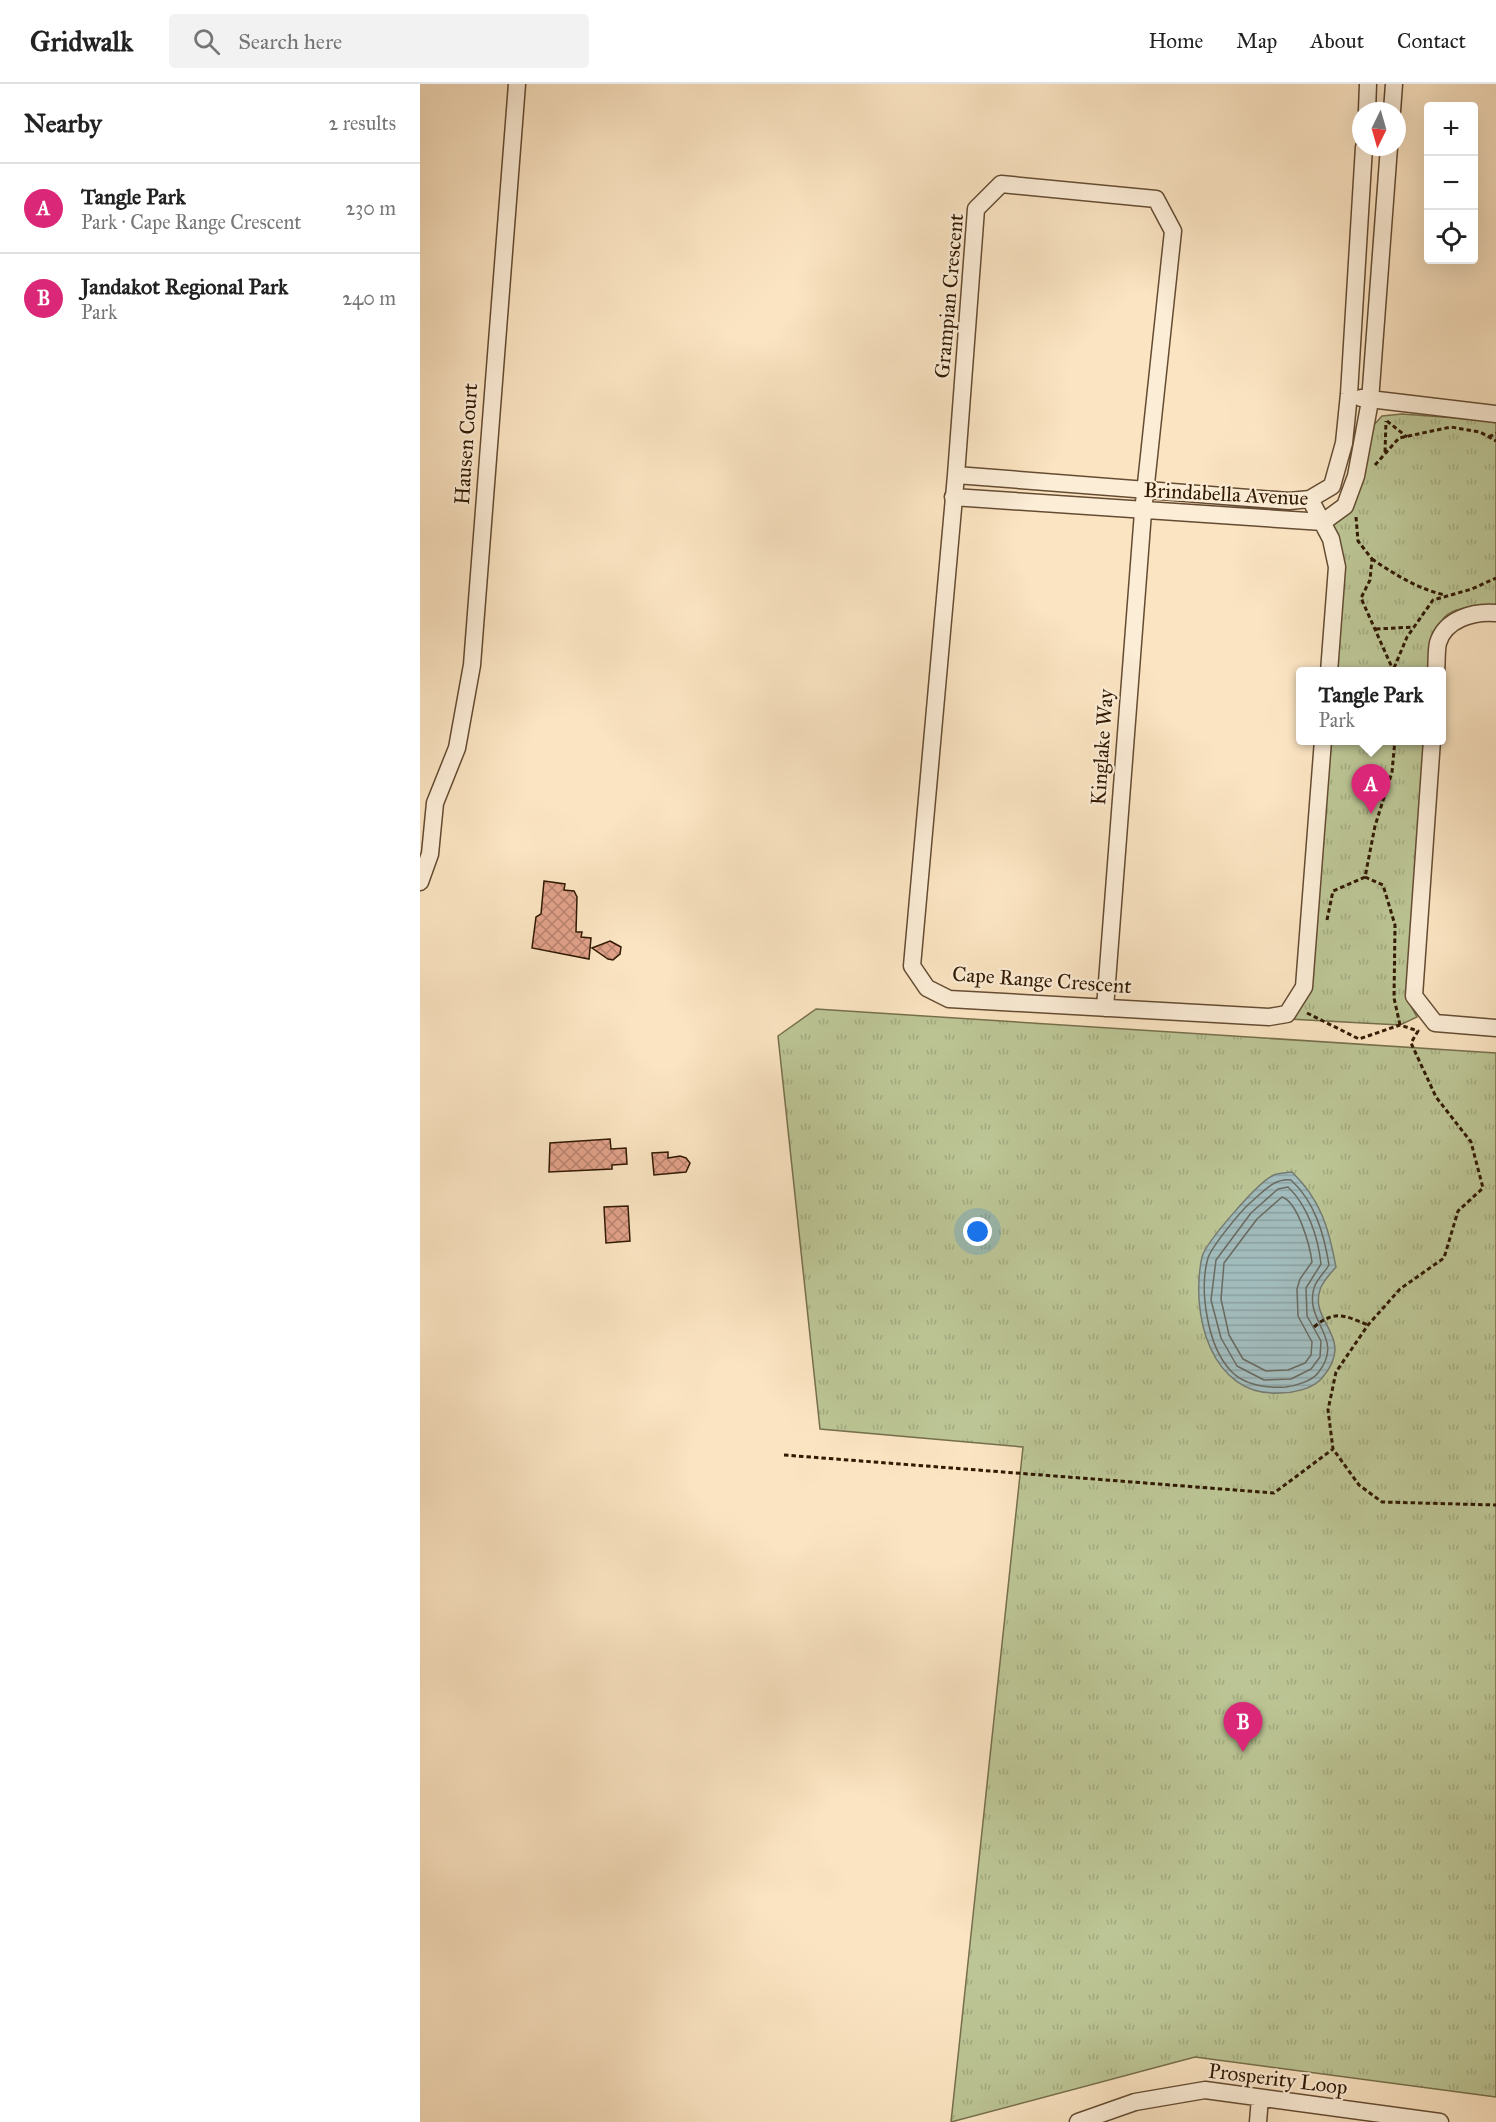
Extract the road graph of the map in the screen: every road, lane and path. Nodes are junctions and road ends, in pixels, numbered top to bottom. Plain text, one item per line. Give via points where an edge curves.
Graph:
1 (517, 84) edge
2 (1368, 84) edge
3 (1394, 84) edge
4 (1367, 102) edge
5 (1393, 102) edge
6 (1363, 156) edge
7 (1388, 156) edge
8 (1349, 394) junction
9 (1370, 401) junction
10 (1496, 414) edge
11 (1496, 433) edge
12 (1407, 436) junction
13 (1489, 437) junction
14 (1496, 441) edge
15 (1385, 454) junction
16 (1373, 468) dead end
17 (956, 476) junction
18 (1147, 490) junction
19 (953, 497) junction
20 (1310, 499) junction
21 (1354, 506) dead end
22 (1143, 512) junction
23 (1323, 522) junction
24 (1372, 559) junction
25 (1492, 581) dead end
26 (1496, 585) edge
27 (1447, 595) dead end
28 (1496, 613) edge
29 (1414, 627) dead end
30 (1376, 629) junction
31 (1329, 667) edge
32 (1393, 667) edge
33 (1436, 667) edge
34 (1323, 745) edge
35 (1395, 745) edge
36 (1432, 745) edge
37 (435, 802) junction
38 (420, 822) edge
39 (1365, 877) junction
40 (420, 882) edge
41 (1325, 929) dead end
42 (1310, 1007) dead end
43 (1105, 1008) junction
44 (1400, 1025) junction
45 (1496, 1028) edge
46 (1368, 1325) junction
47 (1314, 1327) dead end
48 (1333, 1449) junction
49 (784, 1455) dead end
50 (1496, 1504) edge
51 (1260, 2098) junction
52 (1078, 2122) edge
53 (1258, 2122) edge
54 (1440, 2122) edge

1 - 37 street, Hausen Court via 472,665 457,748
2 - 4 street
3 - 5 street
6 - 8 street, Brindabella Avenue
7 - 9 street, Brindabella Avenue
8 - 9 street
8 - 20 street, Brindabella Avenue via 1344,443 1332,486
9 - 10 street
9 - 23 street, Brindabella Avenue via 1356,476 1345,506
11 - 13 path
12 - 13 path via 1451,427
12 - 15 path via 1399,438
12 - 15 path via 1385,419
13 - 14 path
15 - 16 path
17 - 18 street, Brindabella Avenue
17 - 18 street, Grampian Crescent via 976,210 1001,184 1156,199 1173,231
17 - 19 street, Cape Range Crescent
18 - 20 street, Brindabella Avenue via 1290,501
18 - 22 street, Kinglake Way
19 - 22 street, Brindabella Avenue
19 - 43 street, Cape Range Crescent via 912,966 927,988 949,999
20 - 23 street
21 - 24 path via 1358,541
22 - 23 street, Brindabella Avenue
22 - 43 street, Kinglake Way
23 - 31 street via 1337,567
24 - 27 path via 1427,591
24 - 30 path via 1370,580 1361,598
25 - 26 path
28 - 33 street via 1478,612 1455,621 1438,642
29 - 30 path
30 - 32 path
34 - 43 street, Cape Range Crescent via 1304,987 1287,1014 1269,1017
35 - 39 path via 1392,772 1375,826
36 - 45 street via 1414,996 1435,1023
37 - 38 street, Hausen Court
37 - 40 street, Hausen Court via 430,854
39 - 41 path via 1333,891
39 - 44 path via 1383,885 1395,925 1394,998
42 - 44 path via 1306,1015 1359,1039
44 - 46 path via 1418,1031 1411,1043 1436,1097 1471,1142 1483,1188 1458,1211 1444,1258 1400,1289
46 - 47 path via 1336,1315 1327,1316
46 - 48 path via 1336,1372 1328,1410
48 - 49 path via 1274,1493
48 - 50 path via 1359,1485 1382,1502
51 - 52 street, Prosperity Loop via 1205,2090 1135,2102
51 - 53 street
51 - 54 street, Prosperity Loop

